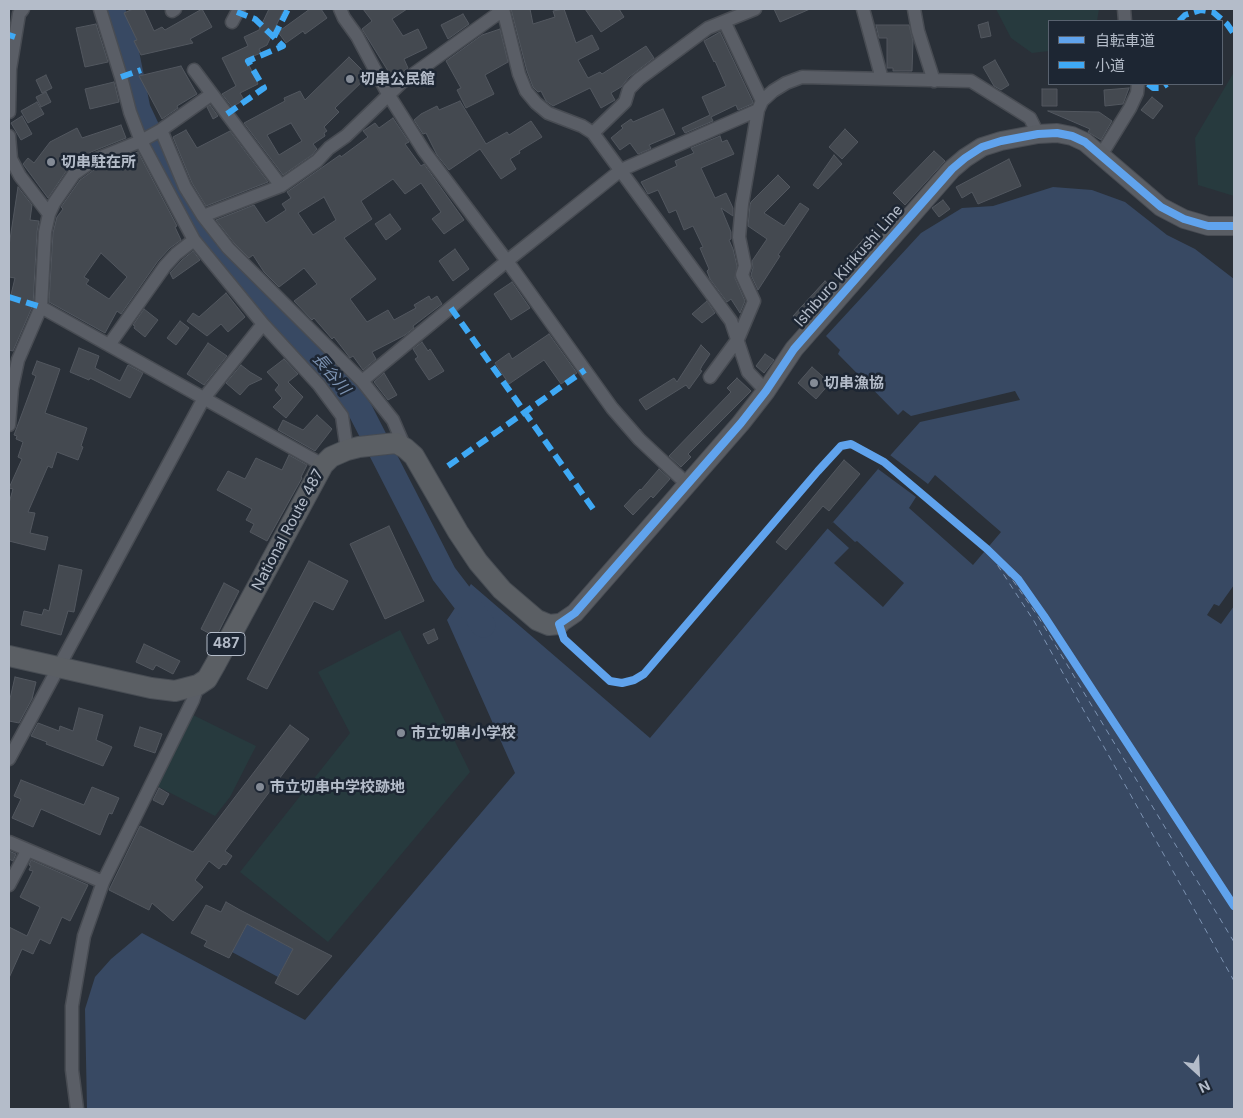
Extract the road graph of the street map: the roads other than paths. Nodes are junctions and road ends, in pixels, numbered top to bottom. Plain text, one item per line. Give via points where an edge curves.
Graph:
1 (22, 9) edge
2 (100, 9) edge
3 (239, 9) edge
4 (340, 9) edge
5 (755, 9) edge
6 (863, 9) edge
7 (914, 9) edge
8 (503, 10) edge
9 (232, 22) dead end
10 (725, 22) junction
11 (194, 70) dead end
12 (882, 79) junction
13 (934, 81) junction
14 (1138, 85) edge
15 (212, 94) junction
16 (388, 94) junction
17 (760, 106) junction
18 (9, 112) edge
19 (593, 133) junction
20 (1038, 134) junction
21 (151, 135) junction
22 (9, 136) edge
23 (1101, 155) junction
24 (10, 160) edge
25 (621, 170) junction
26 (281, 186) junction
27 (49, 214) junction
28 (203, 216) junction
29 (1234, 226) edge
30 (194, 240) junction
31 (507, 261) junction
32 (41, 307) junction
33 (263, 324) junction
34 (738, 339) junction
35 (109, 345) junction
36 (710, 377) dead end
37 (362, 381) junction
38 (766, 391) junction
39 (204, 398) junction
40 (9, 425) edge
41 (400, 446) junction
42 (353, 448) junction
43 (323, 465) junction
44 (687, 484) junction
45 (559, 624) joint
46 (9, 656) edge
47 (58, 667) junction
48 (198, 685) junction
49 (9, 759) edge
50 (9, 842) edge
51 (28, 851) junction
52 (103, 882) junction
53 (9, 885) edge
54 (76, 1109) edge

1 - 18 street via 10,69
2 - 21 street via 130,112
3 - 9 street
4 - 16 street
5 - 10 street
6 - 12 street
7 - 13 street
8 - 16 street
8 - 19 street via 526,91 548,113
10 - 17 street
10 - 19 street via 708,28 639,79 629,89 625,102
11 - 15 street
12 - 13 street
12 - 17 street via 802,77 786,82
13 - 20 street via 971,81 1030,118
14 - 23 street via 1130,108
15 - 21 street
15 - 26 street
16 - 26 street via 317,161
16 - 31 street via 424,151
17 - 25 street
17 - 34 street via 738,237 746,266 742,275 754,301
19 - 25 street
20 - 23 main road, Ishiburo Kirikushi Line via 1072,136
20 - 38 main road, Ishiburo Kirikushi Line via 982,147 952,169 794,349
21 - 27 street via 94,160 74,174
21 - 28 street
21 - 30 street
22 - 24 street
23 - 29 main road, Ishiburo Kirikushi Line via 1161,207 1184,219 1208,226
24 - 27 street
25 - 31 street
25 - 34 street via 731,322
26 - 28 street
27 - 32 street
28 - 37 street via 228,248
30 - 33 street
30 - 35 street via 165,266
31 - 37 street
31 - 44 street via 612,408 639,440
32 - 35 street
32 - 40 street via 18,360
33 - 39 street
33 - 42 street via 319,385 342,416
34 - 36 street
34 - 38 street via 748,372
35 - 39 street
37 - 41 street via 393,420
38 - 44 main road, Ishiburo Kirikushi Line
39 - 43 street
39 - 47 street
41 - 42 highway, National Route 487 / 487
41 - 45 highway via 414,456 458,532 502,590 537,620 549,625
42 - 43 highway, National Route 487 / 487 via 331,457
43 - 48 highway, National Route 487 / 487 via 215,665 207,679
44 - 45 main road, Ishiburo Kirikushi Line via 575,613
46 - 47 highway
47 - 48 highway via 151,688 175,691
47 - 49 street
48 - 52 street
50 - 51 street
51 - 52 street
51 - 53 street
52 - 54 street via 84,936 72,1006

